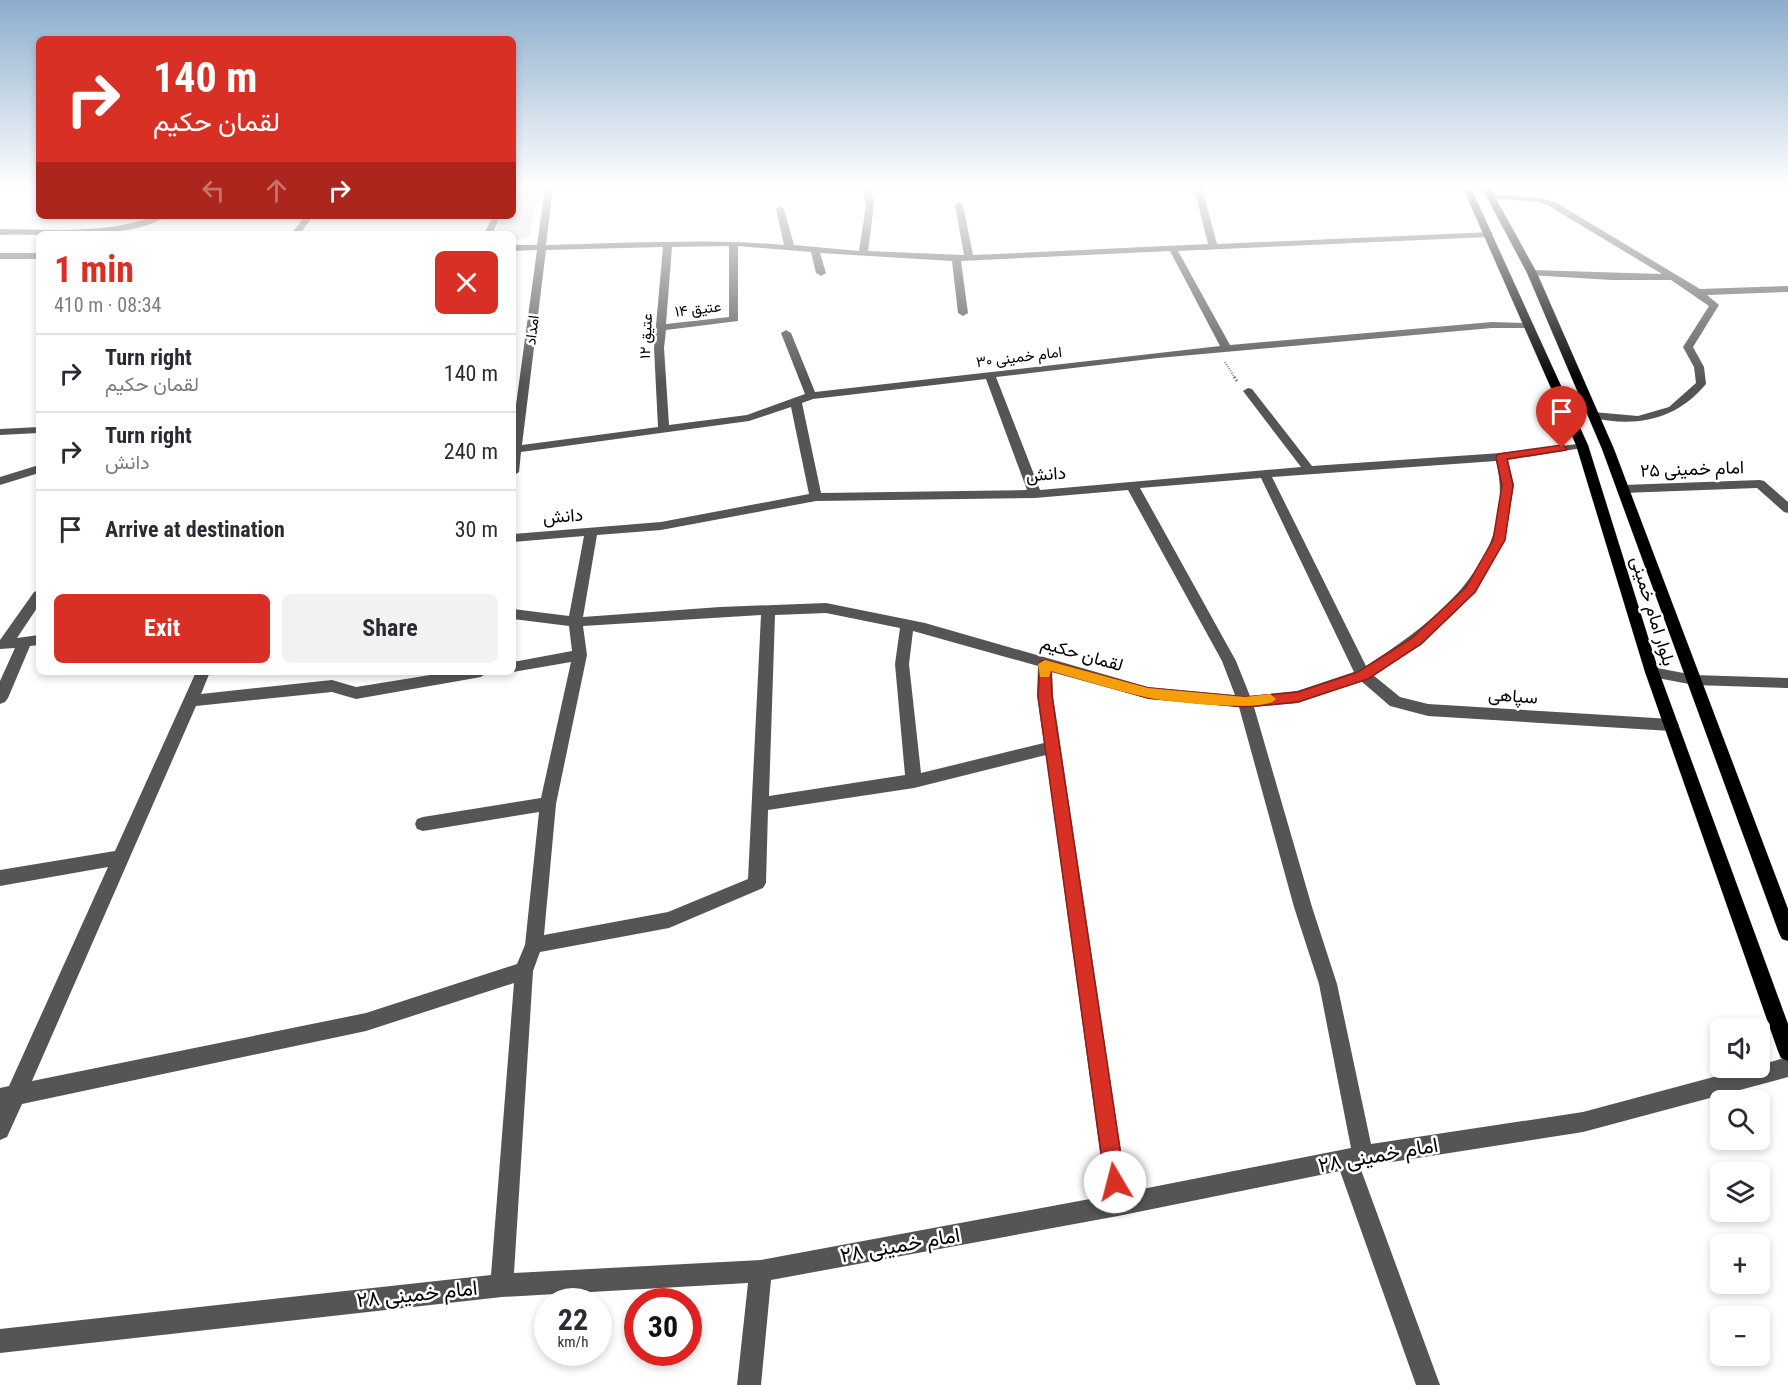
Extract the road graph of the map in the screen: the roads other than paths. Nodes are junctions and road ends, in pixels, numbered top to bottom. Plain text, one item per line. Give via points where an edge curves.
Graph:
1 (541, 253) edge
2 (667, 253) edge
3 (733, 253) edge
4 (816, 253) edge
5 (859, 253) edge
6 (863, 253) joint
7 (968, 253) edge
8 (1058, 253) edge
9 (1175, 253) edge
10 (1497, 253) edge
11 (1520, 253) edge
12 (1634, 253) edge
13 (36, 256) edge
14 (1, 257) edge
15 (969, 257) junction
16 (956, 258) junction
17 (821, 273) dead end
18 (1532, 273) junction
19 (1675, 277) junction
20 (1788, 289) edge
21 (1698, 292) junction
22 (963, 313) dead end
23 (1529, 326) junction
24 (660, 328) junction
25 (786, 333) dead end
26 (1223, 350) junction
27 (990, 375) junction
28 (1248, 392) road end
29 (811, 396) junction
30 (518, 401) edge
31 (796, 402) junction
32 (1593, 415) junction
33 (36, 430) edge
34 (664, 430) junction
35 (0, 432) edge
36 (1582, 445) junction
37 (518, 449) junction
38 (1501, 457) junction
39 (516, 458) edge
40 (36, 470) edge
41 (1310, 470) junction
42 (1265, 474) junction
43 (36, 480) edge
44 (0, 482) edge
45 (1132, 485) junction
46 (1623, 489) junction
47 (1035, 494) junction
48 (816, 497) junction
49 (1788, 509) edge
50 (591, 533) junction
51 (516, 538) edge
52 (36, 599) edge
53 (768, 610) junction
54 (516, 614) edge
55 (576, 622) junction
56 (907, 625) junction
57 (32, 641) edge
58 (2, 645) edge
59 (580, 655) junction
60 (1045, 664) junction
61 (516, 666) edge
62 (1652, 672) junction
63 (202, 675) edge
64 (459, 675) edge
65 (1363, 675) junction
66 (1694, 680) junction
67 (1788, 683) edge
68 (0, 698) edge
69 (190, 701) junction
70 (1245, 702) junction
71 (1671, 725) junction
72 (1053, 747) junction
73 (914, 781) junction
74 (548, 804) junction
75 (762, 804) junction
76 (423, 824) dead end
77 (119, 858) junction
78 (0, 878) edge
79 (1788, 931) edge
80 (534, 945) junction
81 (524, 971) junction
82 (1788, 1051) edge
83 (1788, 1067) edge
84 (9, 1096) edge
85 (0, 1130) edge
86 (1355, 1158) junction
87 (1118, 1205) junction
88 (760, 1271) junction
89 (502, 1285) junction
90 (3, 1344) edge
91 (749, 1385) edge
92 (1428, 1385) edge

1 - 30 street, امداد
2 - 24 street, عتیق ۱۲
3 - 24 street, عتیق ۱۴ via 734,319
4 - 17 street
5 - 6 street
6 - 16 street
7 - 15 street
8 - 15 street
9 - 26 street
10 - 23 main road, بلوار امام خمینی
11 - 18 main road, بلوار امام خمینی
12 - 19 street
13 - 14 street
15 - 16 street
16 - 22 street
18 - 19 street
18 - 32 main road, بلوار امام خمینی
19 - 21 street
20 - 21 street
21 - 32 street via 1714,305 1688,347 1699,367 1701,384 1673,409 1638,419
23 - 26 street, امام خمینی ۳۰
23 - 36 main road, بلوار امام خمینی
24 - 34 street, عتیق ۱۲
25 - 29 street
26 - 27 street, امام خمینی ۳۰
27 - 29 street, امام خمینی ۳۰
27 - 47 street
28 - 41 street
29 - 31 street, امام خمینی ۳۰
30 - 37 street, امداد
31 - 34 street, امام خمینی ۳۰ via 749,418
31 - 48 street
32 - 46 main road, بلوار امام خمینی
33 - 35 street
34 - 37 street, امام خمینی ۳۰
36 - 38 street, دانش
36 - 62 main road, بلوار امام خمینی
37 - 39 street, امداد
38 - 41 street, دانش
38 - 65 street, لقمان حکیم via 1508,485 1499,540 1471,589 1416,641
40 - 44 street
41 - 42 street, دانش
42 - 45 street, دانش
42 - 65 street
43 - 44 street
45 - 47 street, دانش
45 - 70 street via 1229,661
46 - 49 street, امام خمینی ۲۵ via 1760,484
46 - 66 main road, بلوار امام خمینی
47 - 48 street, دانش
48 - 50 street, دانش via 661,526
50 - 51 street, دانش
50 - 55 street
52 - 58 street
53 - 55 street, لقمان حکیم
53 - 56 street, لقمان حکیم via 826,608
53 - 75 street
54 - 55 street, لقمان حکیم
55 - 59 street
56 - 60 street, لقمان حکیم
56 - 73 street via 902,664
57 - 58 street
57 - 68 street
59 - 61 street
59 - 74 street
60 - 70 street, لقمان حکیم via 1148,693
60 - 72 street via 1045,696
62 - 66 street
62 - 71 main road, بلوار امام خمینی
63 - 69 street
64 - 69 street via 356,693 332,686
65 - 70 street, لقمان حکیم via 1298,697
65 - 71 street, سپاهی via 1395,702 1428,710
66 - 67 street
66 - 79 main road, بلوار امام خمینی
69 - 77 street
70 - 86 street via 1328,984
71 - 82 main road, بلوار امام خمینی
72 - 73 street
72 - 87 street
73 - 75 street
74 - 76 street
74 - 80 street
75 - 80 street via 757,883 669,920
77 - 78 street
77 - 84 street
80 - 81 street
81 - 84 street via 366,1022
81 - 89 street
83 - 86 street, امام خمینی ۲۸ via 1583,1122
84 - 85 street
86 - 87 street, امام خمینی ۲۸
86 - 92 street
87 - 88 street, امام خمینی ۲۸
88 - 89 street, امام خمینی ۲۸
88 - 91 street
89 - 90 street, امام خمینی ۲۸

